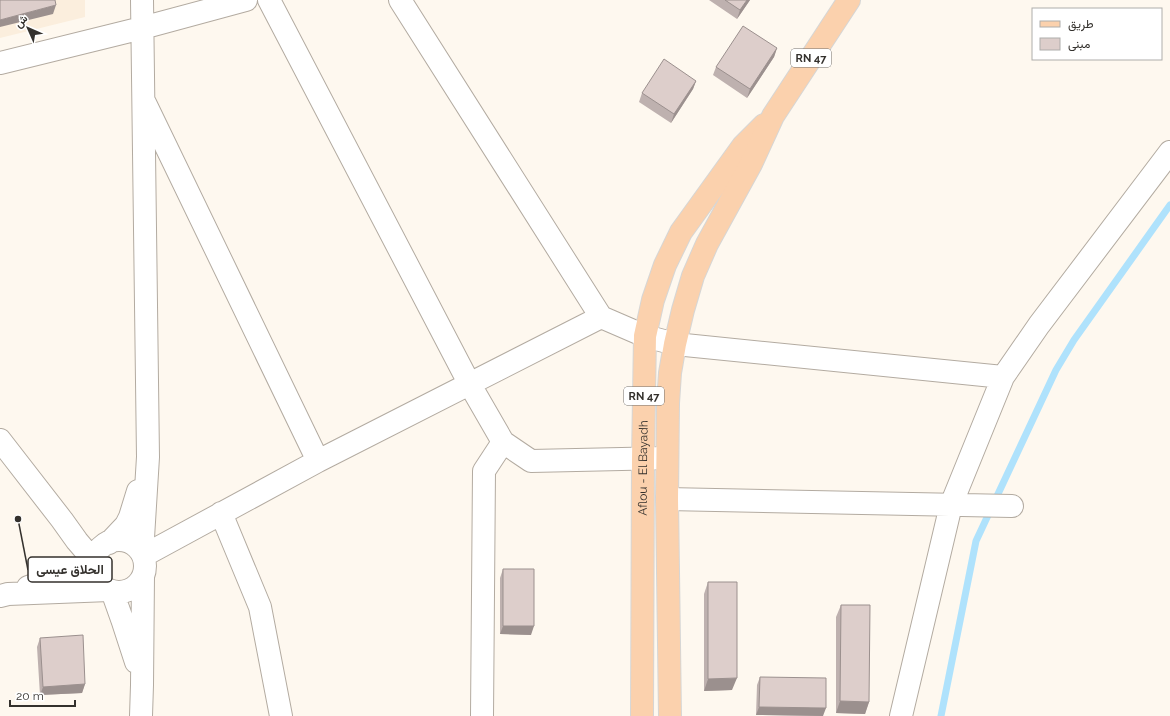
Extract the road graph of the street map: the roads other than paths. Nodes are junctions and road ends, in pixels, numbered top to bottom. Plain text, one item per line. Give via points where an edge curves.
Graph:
1 (142, 0) edge
2 (246, 0) edge
3 (269, 0) edge
4 (400, 0) edge
5 (850, 0) edge
6 (142, 28) junction
7 (0, 63) edge
8 (142, 96) junction
9 (773, 116) junction
10 (1170, 152) edge
11 (601, 317) junction
12 (645, 336) junction
13 (675, 344) junction
14 (1003, 377) junction
15 (469, 383) junction
16 (0, 440) edge
17 (503, 442) junction
18 (148, 457) junction
19 (667, 458) junction
20 (643, 459) junction
21 (318, 462) junction
22 (667, 499) junction
23 (957, 505) junction
24 (1012, 506) dead end
25 (221, 513) junction
26 (62, 520) junction
27 (108, 543) junction
28 (94, 562) junction
29 (143, 562) junction
30 (110, 591) junction
31 (4, 595) edge
32 (142, 685) junction
33 (141, 716) edge
34 (281, 716) edge
35 (482, 716) edge
36 (642, 716) edge
37 (670, 716) edge
38 (901, 716) edge

1 - 6 street
2 - 6 street
3 - 15 street
4 - 11 street
5 - 9 main road, Aflou - El Bayadh / RN 47
6 - 7 street
6 - 8 street
8 - 18 street
8 - 21 street
9 - 12 main road, Aflou - El Bayadh / RN 47 via 742,146 681,232 660,279
9 - 13 main road, Aflou - El Bayadh / RN 47 via 693,276
10 - 14 street via 1039,325
11 - 12 street
11 - 15 street
12 - 13 street
12 - 20 main road, Aflou - El Bayadh / RN 47
13 - 14 street
13 - 19 main road, Aflou - El Bayadh / RN 47 via 670,374
14 - 23 street
15 - 17 street
15 - 21 street
16 - 26 street
17 - 20 street via 531,461
17 - 35 street via 484,471
18 - 27 street via 130,517 126,525
18 - 29 street
19 - 20 street
19 - 22 main road, Aflou - El Bayadh / RN 47
20 - 36 main road, Aflou - El Bayadh / RN 47
21 - 25 street
22 - 23 street
22 - 37 main road, Aflou - El Bayadh / RN 47
23 - 24 street
23 - 38 street
25 - 29 street
25 - 34 street via 260,607
26 - 27 street
26 - 28 street
27 - 28 street via 97,554
27 - 29 street via 124,541 131,544 138,548
28 - 30 street via 99,582
28 - 31 street
29 - 30 street via 139,583 134,588 120,592
29 - 32 street
30 - 31 street
30 - 32 street via 123,622
32 - 33 street

